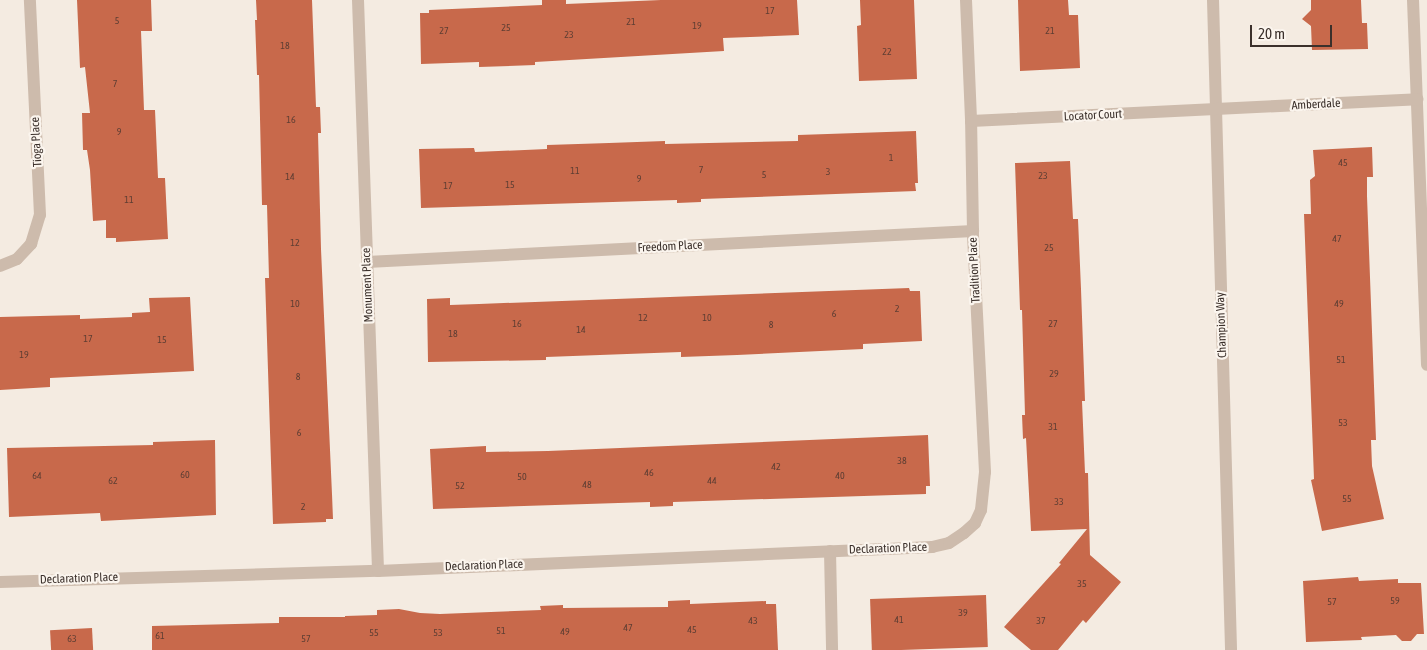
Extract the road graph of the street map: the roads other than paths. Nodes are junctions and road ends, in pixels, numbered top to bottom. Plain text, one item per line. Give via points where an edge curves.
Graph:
1 (30, 0) edge
2 (358, 0) edge
3 (966, 0) edge
4 (1213, 0) edge
5 (1413, 0) edge
6 (1417, 99) junction
7 (1215, 110) junction
8 (971, 121) junction
9 (973, 231) junction
10 (367, 262) junction
11 (0, 266) edge
12 (1425, 268) edge
13 (1427, 366) edge
14 (964, 534) joint
15 (830, 551) junction
16 (378, 571) junction
17 (0, 582) edge
18 (832, 650) edge
19 (1231, 650) edge

1 - 11 street, Tioga Place via 40,216 31,244 17,259
2 - 10 street, Monument Place
3 - 8 street, Tradition Place
4 - 7 street, Champion Way
5 - 6 street
6 - 7 street, Amberdale
6 - 12 street
7 - 8 street, Locator Court
7 - 19 street, Champion Way
8 - 9 street, Tradition Place
9 - 10 street, Freedom Place
9 - 14 street, Tradition Place via 985,472 981,510 975,523
10 - 16 street, Monument Place
12 - 13 street
14 - 15 street, Declaration Place via 949,543 932,547
15 - 16 street, Declaration Place
15 - 18 street
16 - 17 street, Declaration Place

